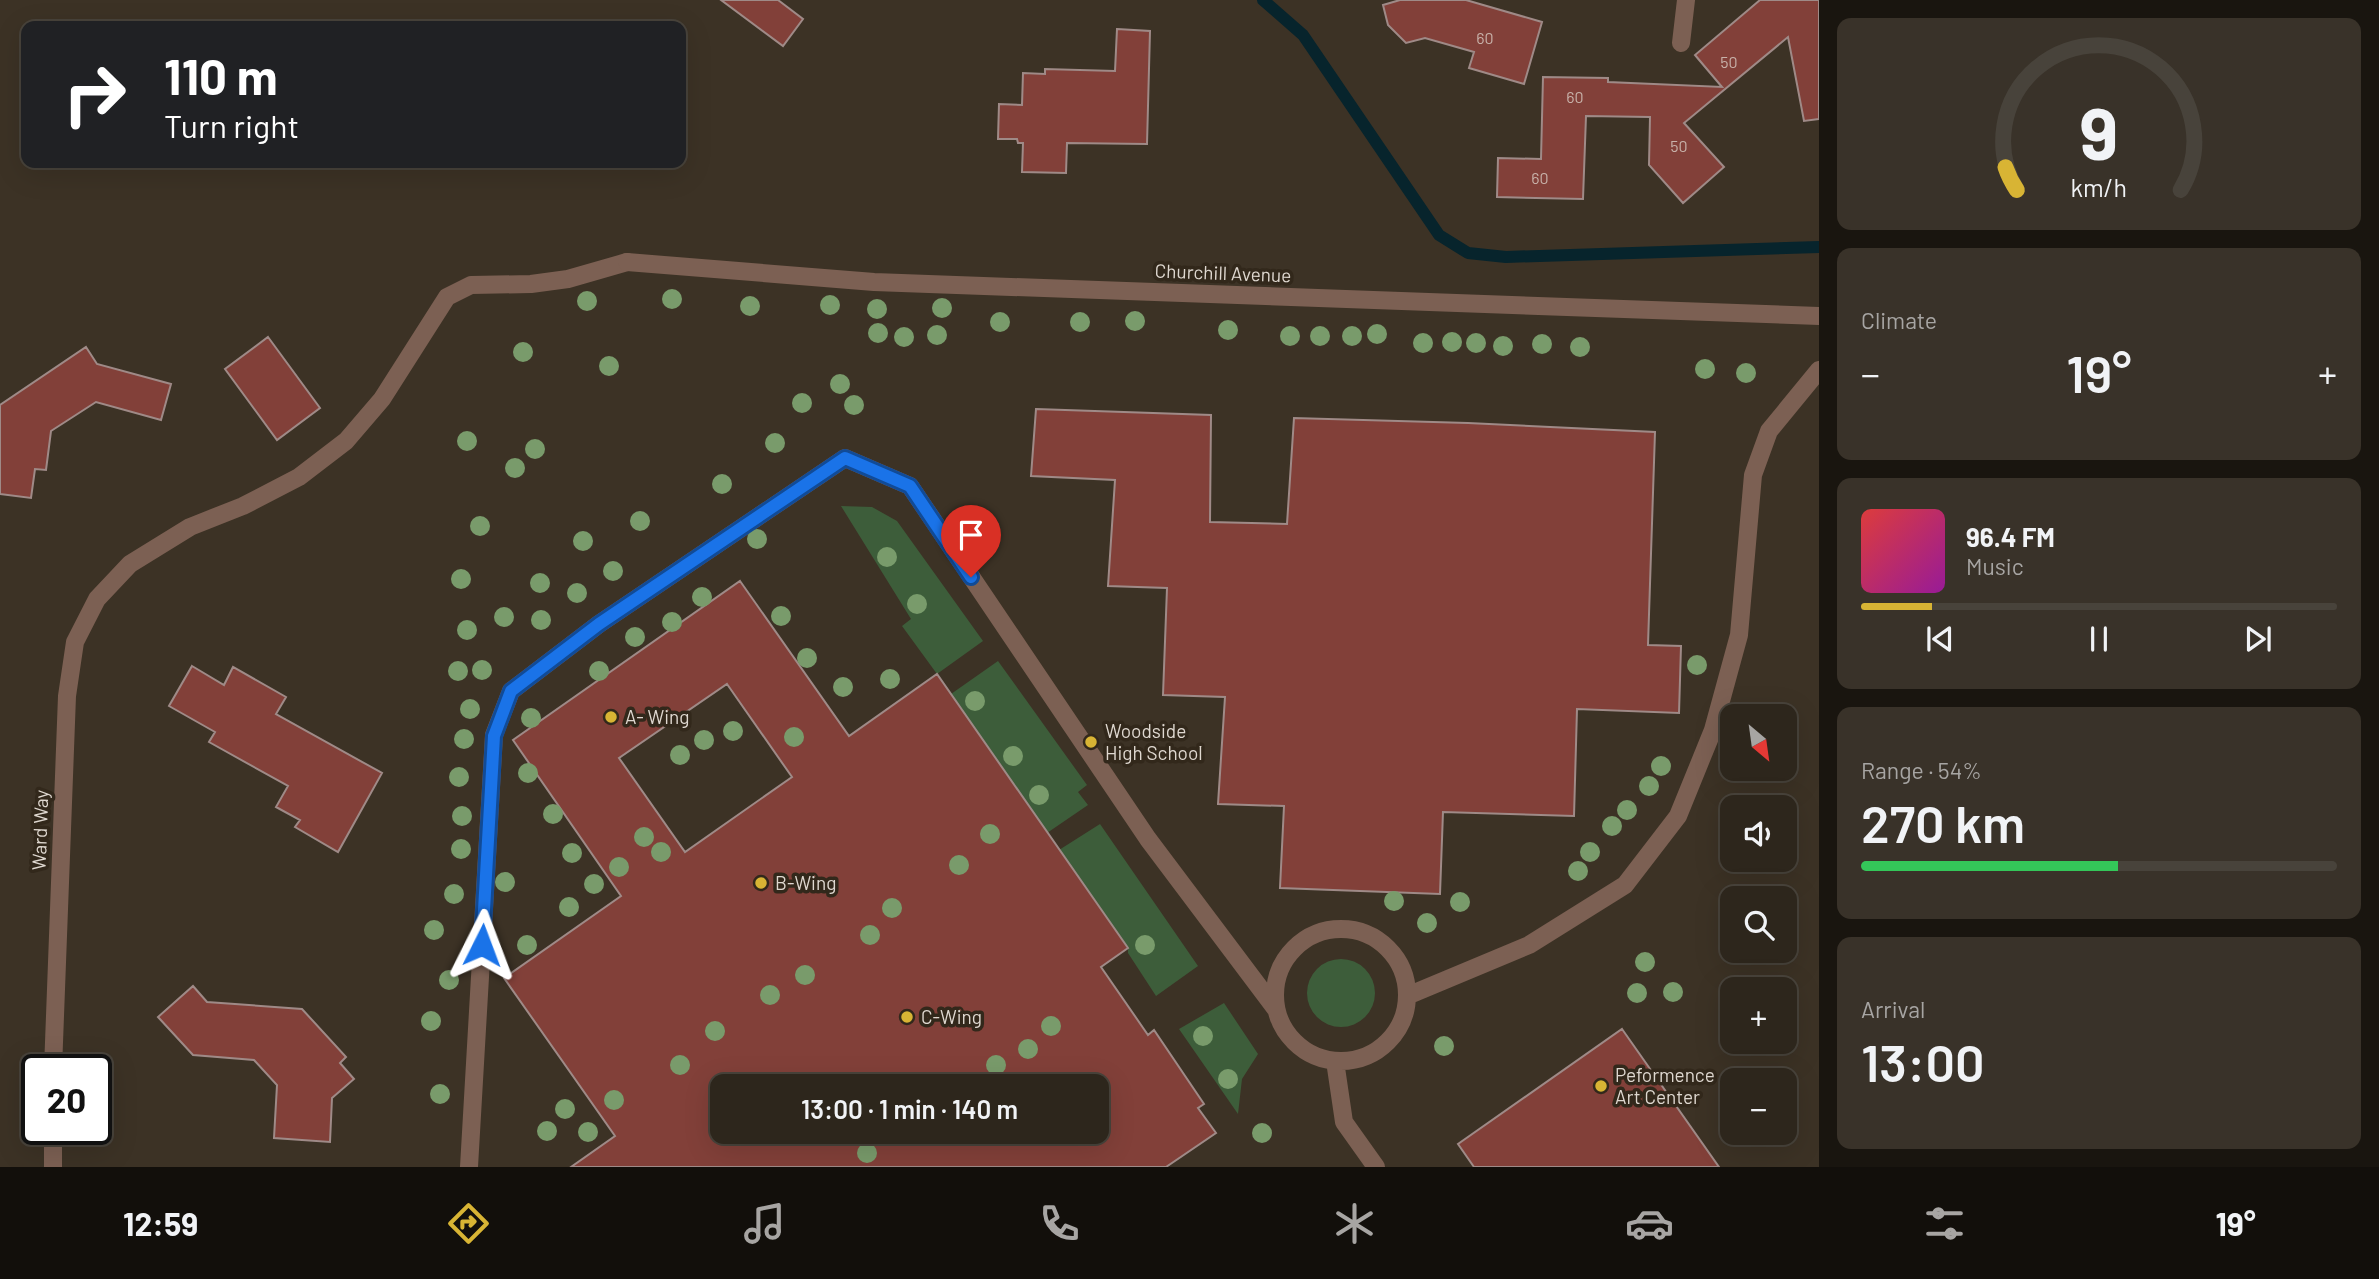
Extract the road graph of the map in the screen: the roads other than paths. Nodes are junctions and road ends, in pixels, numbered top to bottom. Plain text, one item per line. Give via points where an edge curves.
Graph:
1 (1686, 0) edge
2 (1681, 43) dead end
3 (627, 262) joint
4 (1819, 316) edge
5 (1819, 370) edge
6 (1407, 996) junction
7 (1275, 1008) junction
8 (53, 1054) edge
9 (1335, 1061) junction
10 (53, 1145) edge
11 (53, 1167) edge
12 (469, 1167) edge
13 (1376, 1167) edge

1 - 2 street
3 - 4 street, Churchill Avenue via 874,282
3 - 8 street, Ward Way via 568,279 471,285 447,297 382,399 346,441 299,477 190,527 130,564 97,599 75,642 67,696
5 - 6 street via 1769,431 1753,475 1739,635 1713,730 1678,816 1625,885 1529,945
6 - 7 street via 1404,974 1378,939 1335,928 1313,934 1281,964
6 - 9 street via 1403,1018 1392,1036 1357,1059
7 - 9 street via 1296,1044 1314,1056
7 - 12 street via 1148,839 910,486 845,458 599,624 511,691 494,736
9 - 13 street via 1345,1122
10 - 11 street

